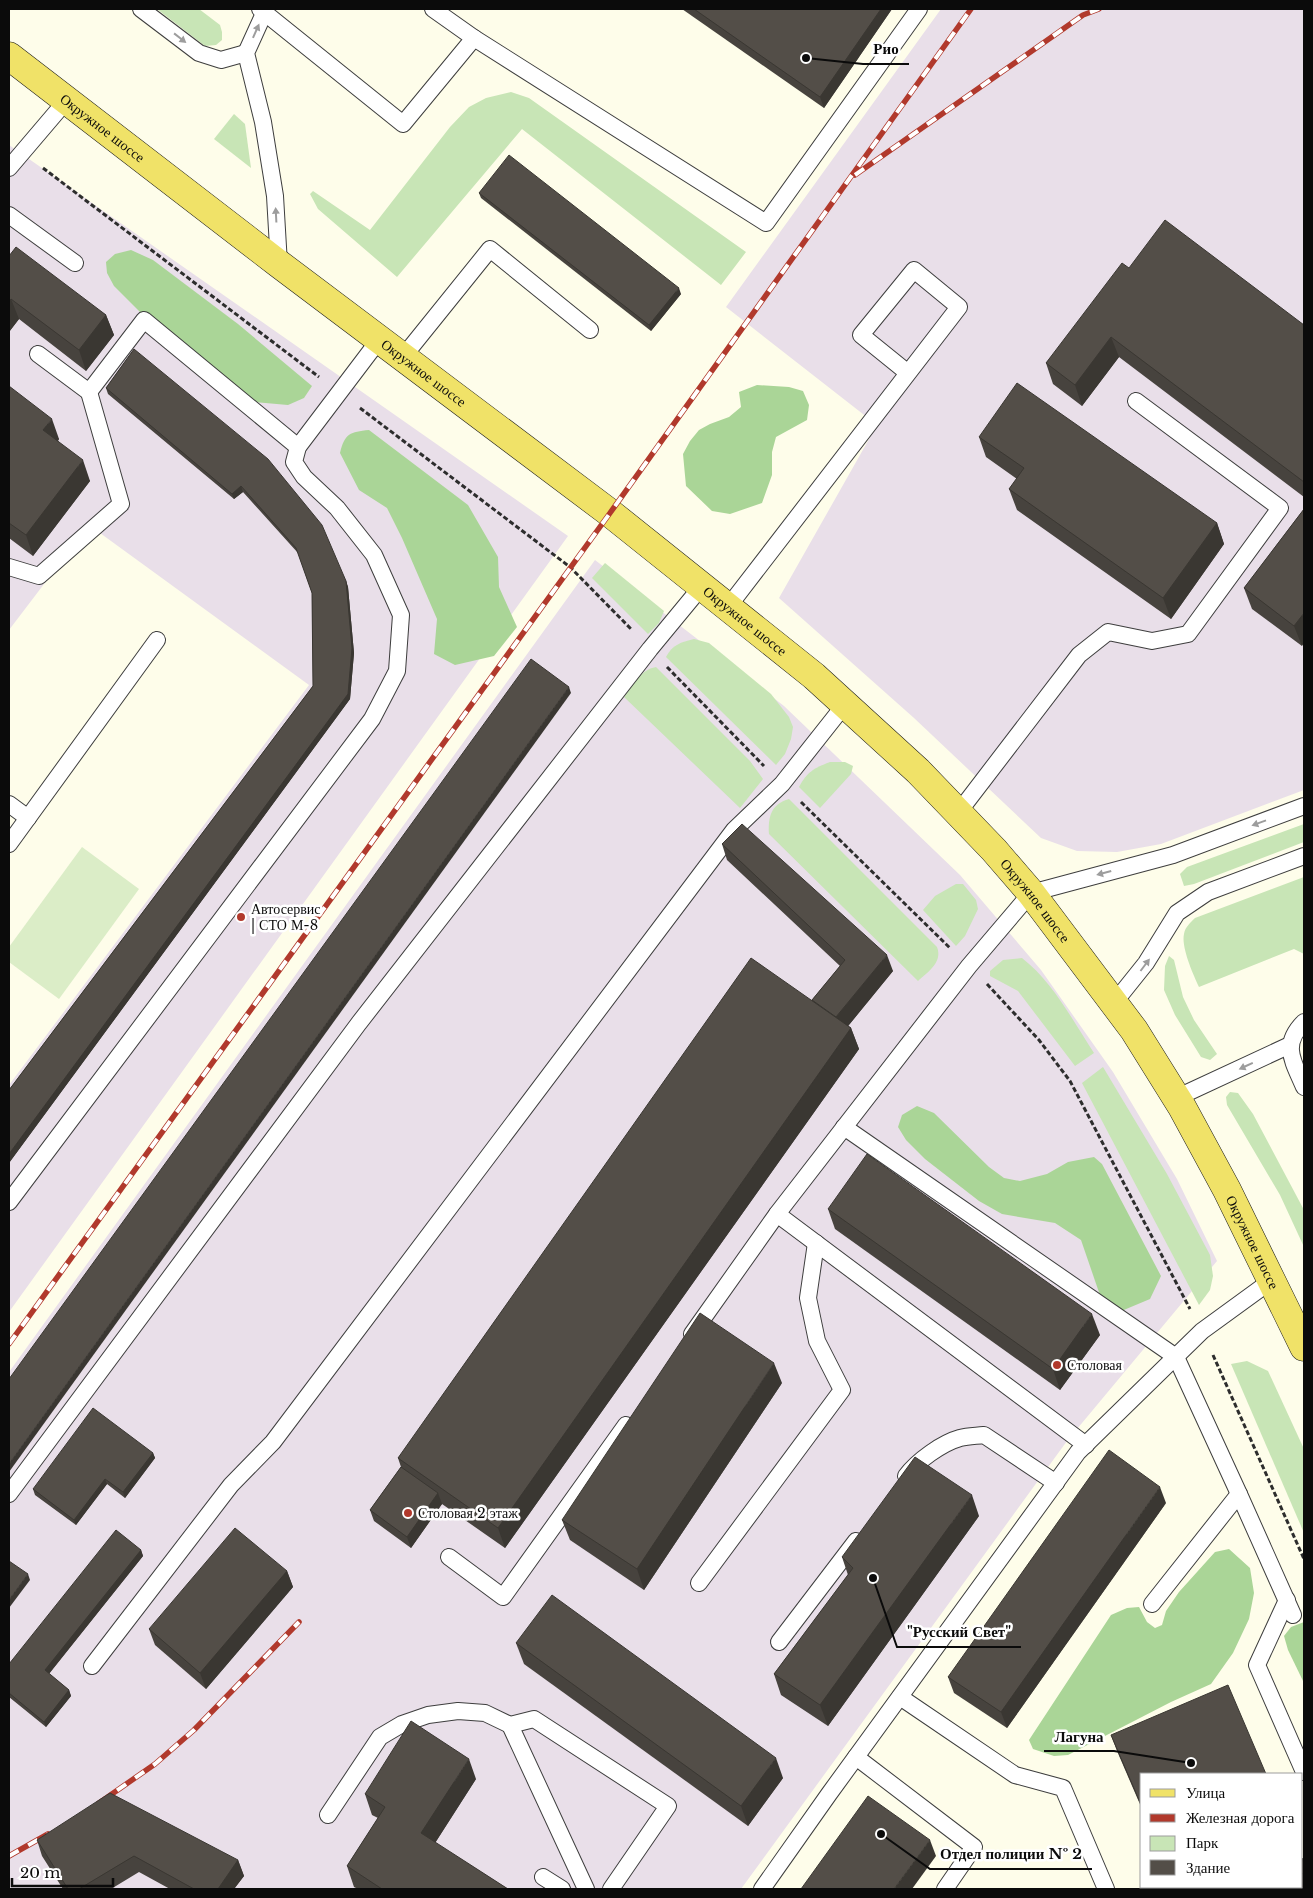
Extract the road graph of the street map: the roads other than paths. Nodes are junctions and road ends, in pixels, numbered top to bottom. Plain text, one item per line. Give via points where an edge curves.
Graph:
1 (141, 9) edge
2 (433, 9) edge
3 (919, 9) edge
4 (264, 10) edge
5 (474, 38) junction
6 (246, 53) junction
7 (9, 56) edge
8 (66, 101) junction
9 (9, 168) edge
10 (9, 215) edge
11 (75, 263) dead end
12 (279, 264) junction
13 (590, 330) dead end
14 (379, 340) junction
15 (38, 354) dead end
16 (403, 357) junction
17 (908, 374) junction
18 (89, 392) junction
19 (1136, 401) dead end
20 (298, 447) junction
21 (9, 567) edge
22 (702, 586) junction
23 (728, 607) junction
24 (157, 640) dead end
25 (846, 704) junction
26 (9, 804) edge
27 (1304, 806) edge
28 (958, 813) junction
29 (28, 818) junction
30 (9, 844) edge
31 (1304, 856) edge
32 (1031, 893) junction
33 (1114, 1003) junction
34 (1304, 1022) edge
35 (1290, 1045) junction
36 (1304, 1087) edge
37 (1176, 1098) junction
38 (844, 1127) junction
39 (9, 1202) edge
40 (778, 1214) junction
41 (816, 1243) junction
42 (1272, 1280) junction
43 (1304, 1347) edge
44 (680, 1350) edge
45 (1176, 1357) junction
46 (635, 1413) edge
47 (1086, 1445) junction
48 (1056, 1483) junction
49 (898, 1486) edge
50 (9, 1494) edge
51 (1240, 1494) junction
52 (868, 1525) edge
53 (449, 1557) dead end
54 (699, 1583) dead end
55 (1152, 1604) dead end
56 (779, 1642) dead end
57 (92, 1666) dead end
58 (900, 1696) junction
59 (510, 1725) junction
60 (856, 1757) junction
61 (1304, 1772) edge
62 (328, 1815) dead end
63 (543, 1877) dead end
64 (562, 1889) edge
65 (586, 1889) edge
66 (611, 1889) edge
67 (762, 1889) edge
68 (945, 1889) edge
69 (1106, 1889) edge

1 -> 6 lane via 199,53 221,60
2 - 5 lane
3 - 5 lane via 766,223
4 - 5 lane via 403,124
6 -> 4 lane
12 -> 6 lane via 275,196 263,122
7 - 8 main road, Окружное шоссе
8 - 9 lane
8 - 12 main road, Окружное шоссе
10 - 11 lane
12 - 14 main road, Окружное шоссе
13 - 16 lane via 490,250
14 - 16 main road, Окружное шоссе
14 - 20 lane
15 - 18 lane
16 - 22 main road, Окружное шоссе
17 - 17 lane via 959,307 914,270 861,335
17 - 23 lane
18 - 20 lane via 144,320
18 - 21 lane via 121,504 39,576
19 - 28 lane via 1280,508 1188,634 1152,641 1108,632 1080,655
20 - 39 lane via 294,462 304,477 337,508 374,554 401,615 397,670 372,719
22 - 23 main road, Окружное шоссе
22 - 50 lane via 359,1023
23 - 25 main road, Окружное шоссе
24 - 29 lane
25 - 28 main road, Окружное шоссе
25 - 57 lane via 782,784 734,830 273,1442 231,1485
26 - 29 lane
27 -> 32 lane via 1173,855
28 - 32 main road, Окружное шоссе
29 - 30 lane
33 -> 31 lane via 1146,963 1178,913 1208,892
32 - 33 main road, Окружное шоссе
32 - 38 lane via 969,966
33 - 37 main road, Окружное шоссе
34 - 35 lane via 1295,1031
35 - 36 lane via 1292,1059
35 -> 37 lane
37 - 42 main road, Окружное шоссе
38 - 40 lane
38 - 45 lane
40 - 41 lane
40 - 44 lane
41 - 47 lane
41 - 54 lane via 808,1298 817,1342 842,1390
42 - 43 main road, Окружное шоссе
42 - 45 lane via 1202,1331
45 - 47 lane
45 - 51 lane
46 - 53 lane via 503,1597
47 - 48 lane
48 - 49 lane via 984,1435 959,1439 933,1452 910,1470
48 - 58 lane
51 - 55 lane
51 - 61 lane via 1290,1608 1257,1665
52 - 56 lane
58 - 60 lane
58 - 69 lane via 1015,1775 1063,1788
59 - 62 lane via 485,1713 458,1711 428,1715 402,1724 380,1736
59 - 65 lane
59 - 66 lane via 534,1718 668,1806
60 - 67 lane
60 - 68 lane via 974,1847
63 - 64 lane

